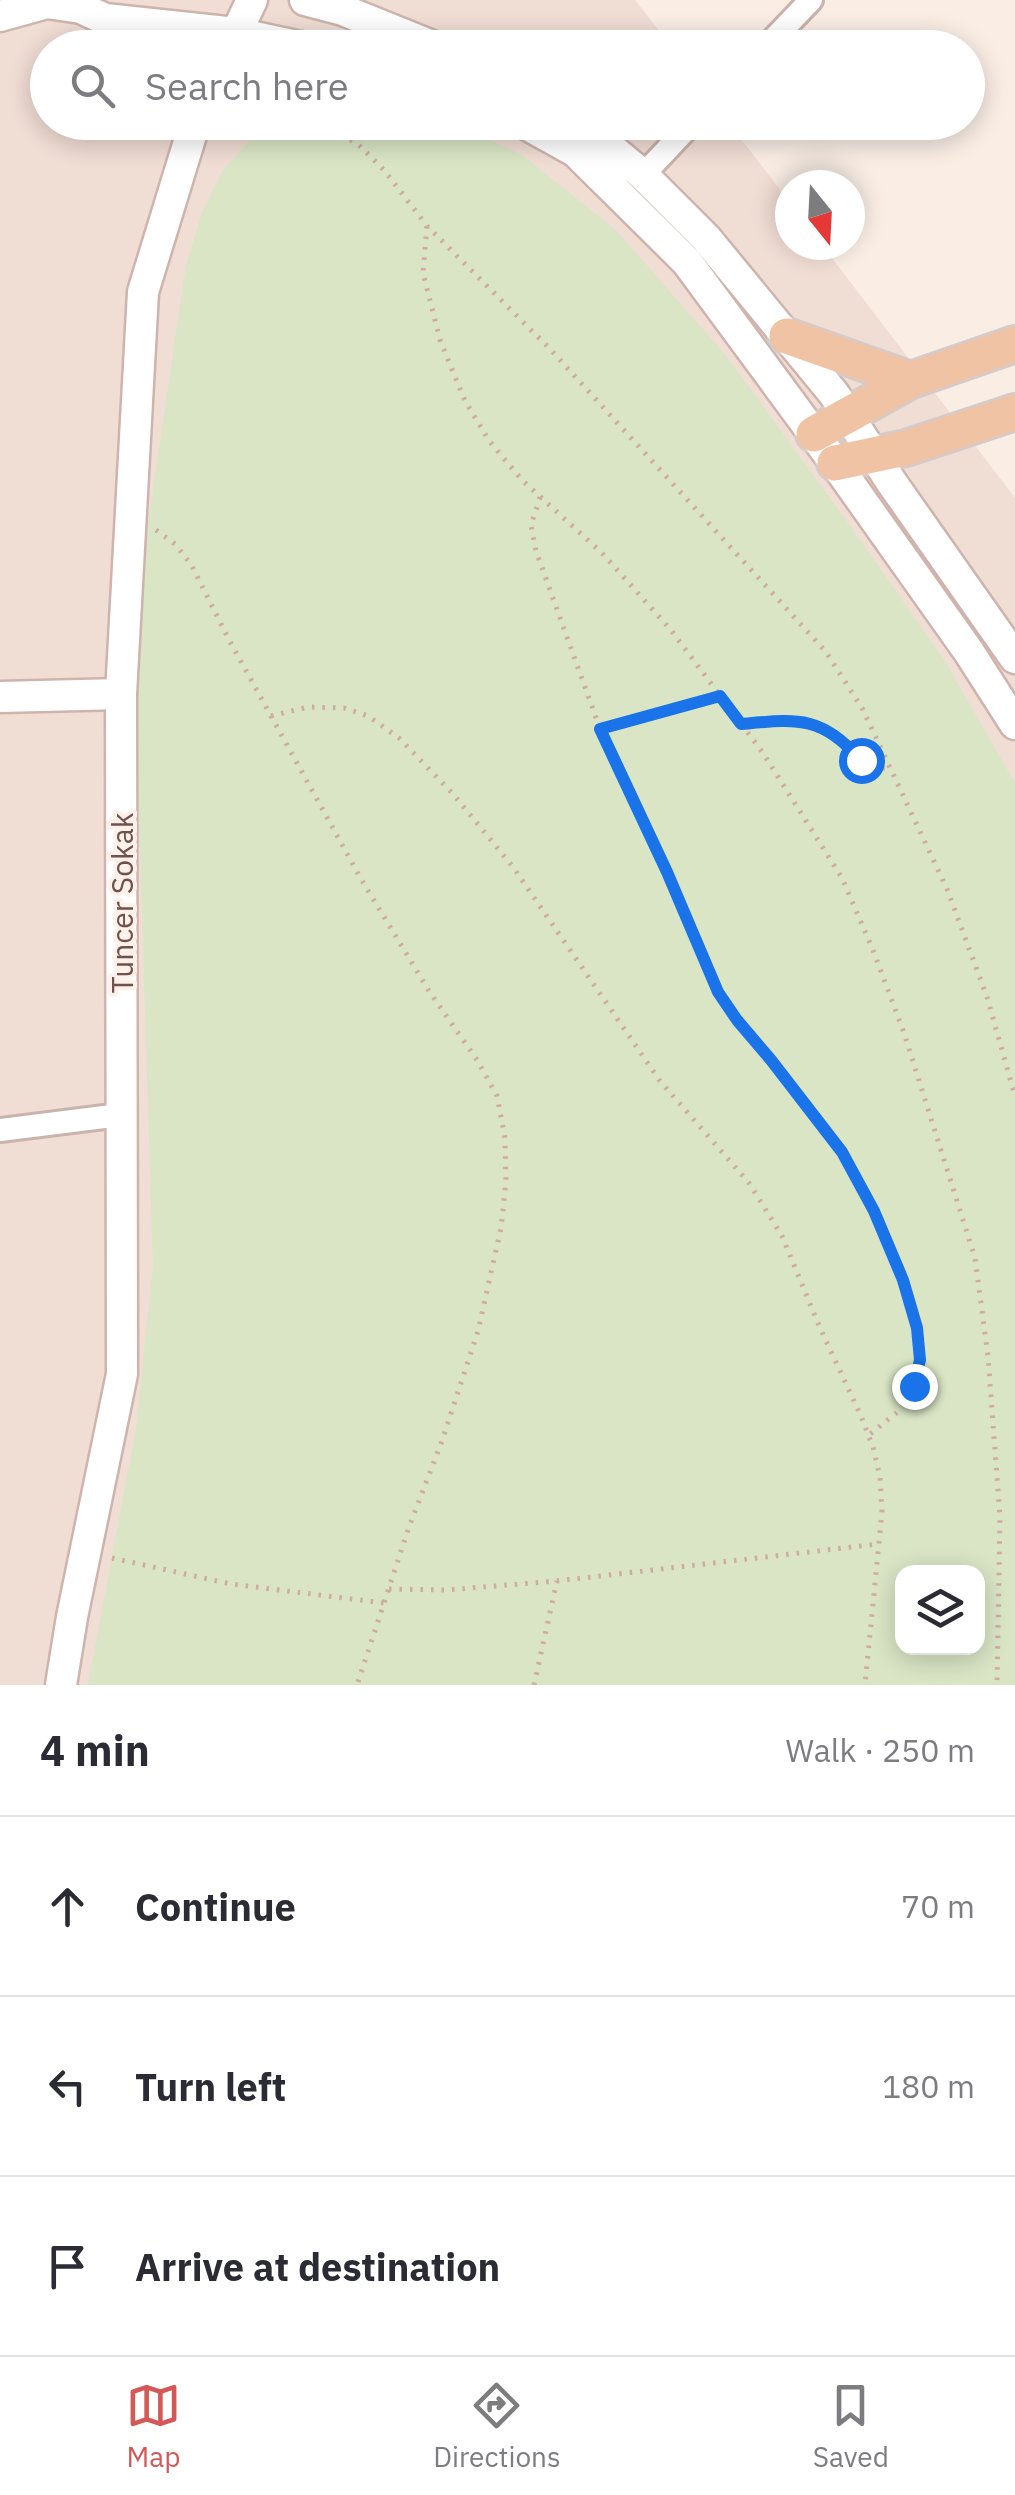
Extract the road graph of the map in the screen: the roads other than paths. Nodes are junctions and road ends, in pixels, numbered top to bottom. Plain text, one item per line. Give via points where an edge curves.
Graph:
1 (252, 0) edge
2 (302, 0) edge
3 (811, 0) edge
4 (46, 1) edge
5 (91, 4) edge
6 (0, 16) edge
7 (174, 30) edge
8 (250, 30) edge
9 (264, 30) edge
10 (392, 30) edge
11 (782, 30) edge
12 (190, 140) edge
13 (554, 140) edge
14 (601, 140) edge
15 (676, 140) edge
16 (643, 175) junction
17 (786, 336) junction
18 (1015, 344) edge
19 (911, 380) junction
20 (1015, 412) edge
21 (848, 415) junction
22 (814, 434) junction
23 (874, 455) junction
24 (836, 462) junction
25 (1015, 658) edge
26 (121, 694) junction
27 (0, 698) edge
28 (1015, 724) edge
29 (120, 1115) junction
30 (0, 1130) edge
31 (61, 1685) edge

1 - 8 street
2 - 9 street
2 - 10 street
3 - 11 street
4 - 5 street
4 - 6 street
5 - 7 street via 105,19
12 - 26 street, Tuncer Sokak via 143,292
13 - 22 street via 576,152 686,262
14 - 16 street
15 - 16 street
16 - 17 street via 706,238
17 - 19 main road
17 - 21 street
18 - 19 main road
19 - 21 main road
20 - 23 main road
21 - 22 main road
21 - 23 street
22 - 24 street
23 - 24 main road
23 - 25 street
24 - 28 street
26 - 27 street
26 - 29 street, Tuncer Sokak
29 - 30 street
29 - 31 street, Tuncer Sokak via 122,1374

